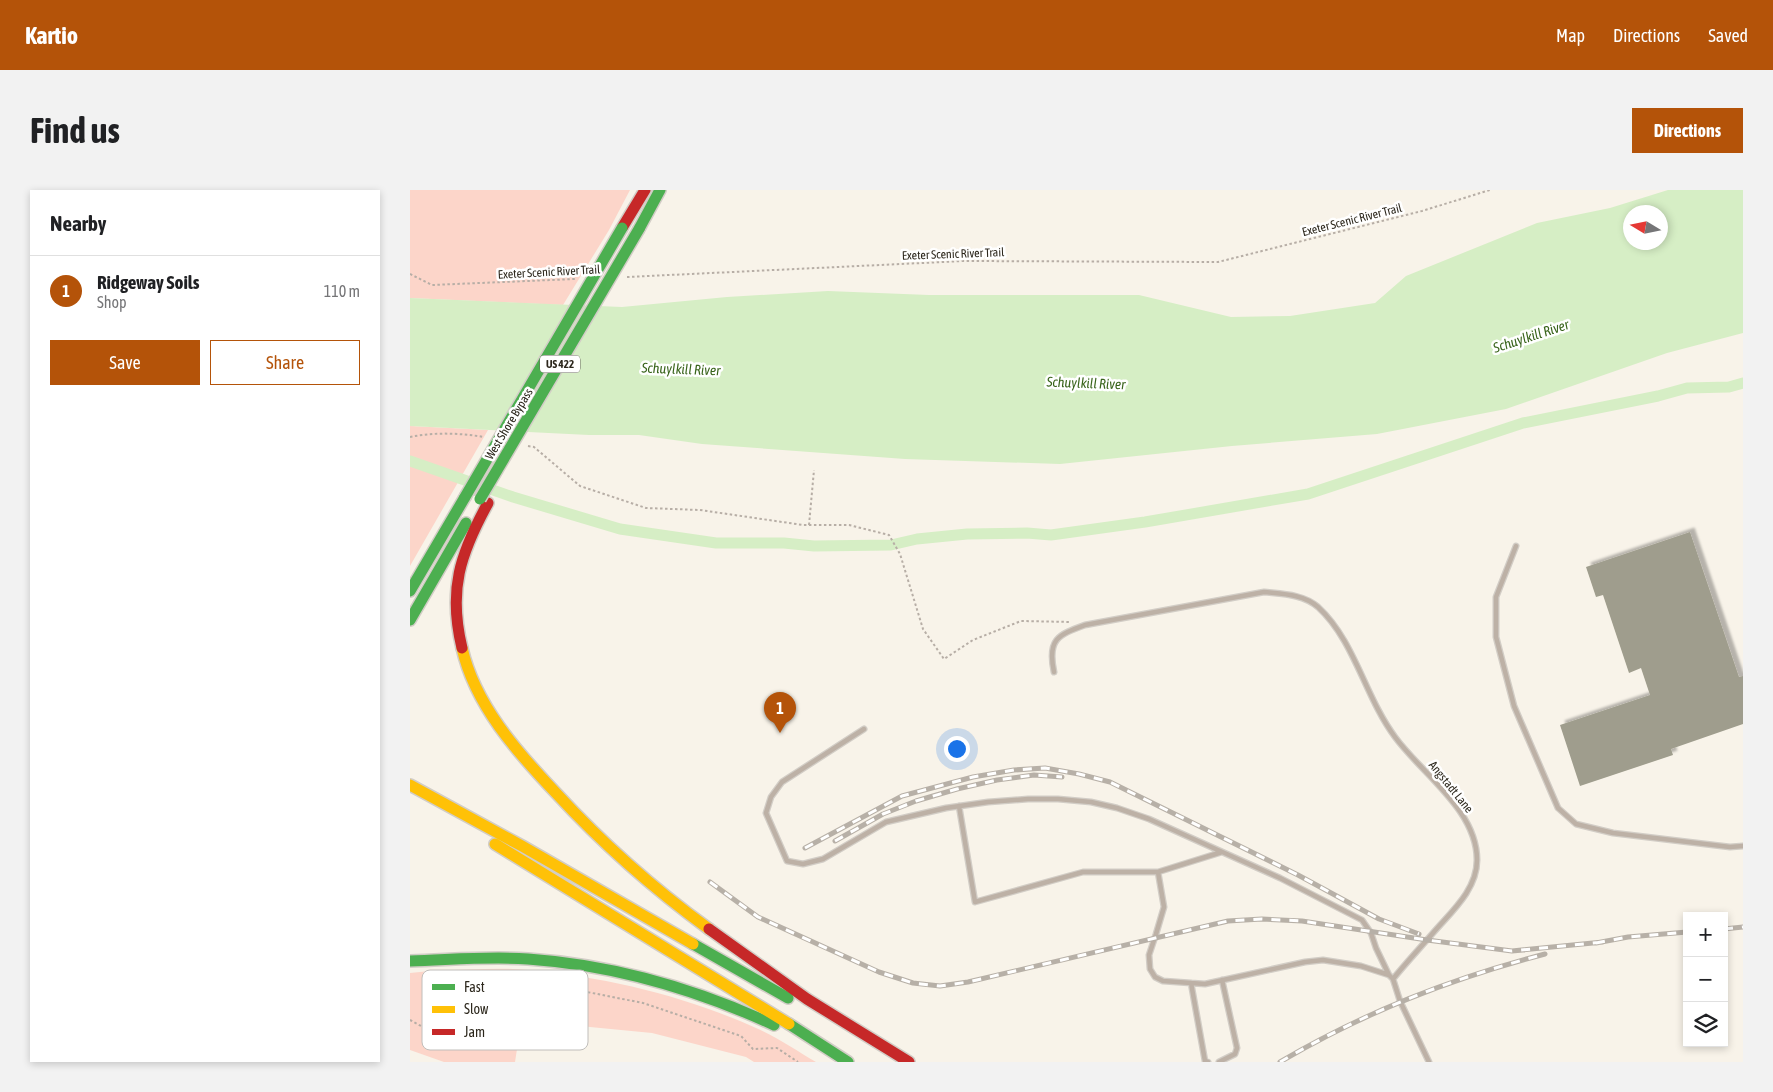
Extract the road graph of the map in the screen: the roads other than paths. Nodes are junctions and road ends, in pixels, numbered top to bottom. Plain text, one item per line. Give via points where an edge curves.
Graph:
1 (645, 190) edge
2 (660, 190) edge
3 (484, 501) junction
4 (1516, 546) dead end
5 (410, 591) edge
6 (410, 620) edge
7 (1054, 672) dead end
8 (864, 729) dead end
9 (410, 785) edge
10 (410, 795) edge
11 (959, 806) junction
12 (1743, 846) edge
13 (1222, 852) junction
14 (1158, 872) junction
15 (410, 961) edge
16 (1391, 977) junction
17 (1222, 980) junction
18 (1191, 983) junction
19 (842, 1062) edge
20 (848, 1062) edge
21 (908, 1062) edge
22 (1208, 1062) edge
23 (1220, 1062) edge
24 (1429, 1062) edge

1 - 5 highway, West Shore Bypass / US 422, bridge
2 - 3 highway, West Shore Bypass / US 422, bridge
3 - 6 highway, West Shore Bypass / US 422
3 - 21 highway via 464,556 457,586 456,618 460,645 470,674 508,739 589,829 683,909 807,1000
4 - 12 lane via 1496,597 1496,637 1514,706 1558,808 1576,824 1613,833
7 - 16 lane, Angstadt Lane via 1051,660 1055,640 1085,625 1264,592 1288,594 1316,606 1329,618 1347,646 1372,699 1395,737 1442,789 1469,825 1476,846 1477,862 1472,883 1463,899
8 - 11 lane via 782,782 771,797 766,813 787,861 803,864 823,859 886,822
9 - 21 highway
10 - 20 highway via 478,833
11 - 13 lane via 1028,799 1091,802 1149,819
11 - 14 lane via 975,902 1083,872
13 - 14 lane
13 - 16 lane via 1362,920
14 - 18 lane via 1164,906 1149,955 1150,969 1163,981
15 - 19 highway via 528,959 565,962 632,975 721,1002
16 - 17 lane via 1361,966 1323,960
16 - 24 lane
17 - 18 lane
17 - 23 lane via 1237,1048 1235,1054
18 - 22 lane

